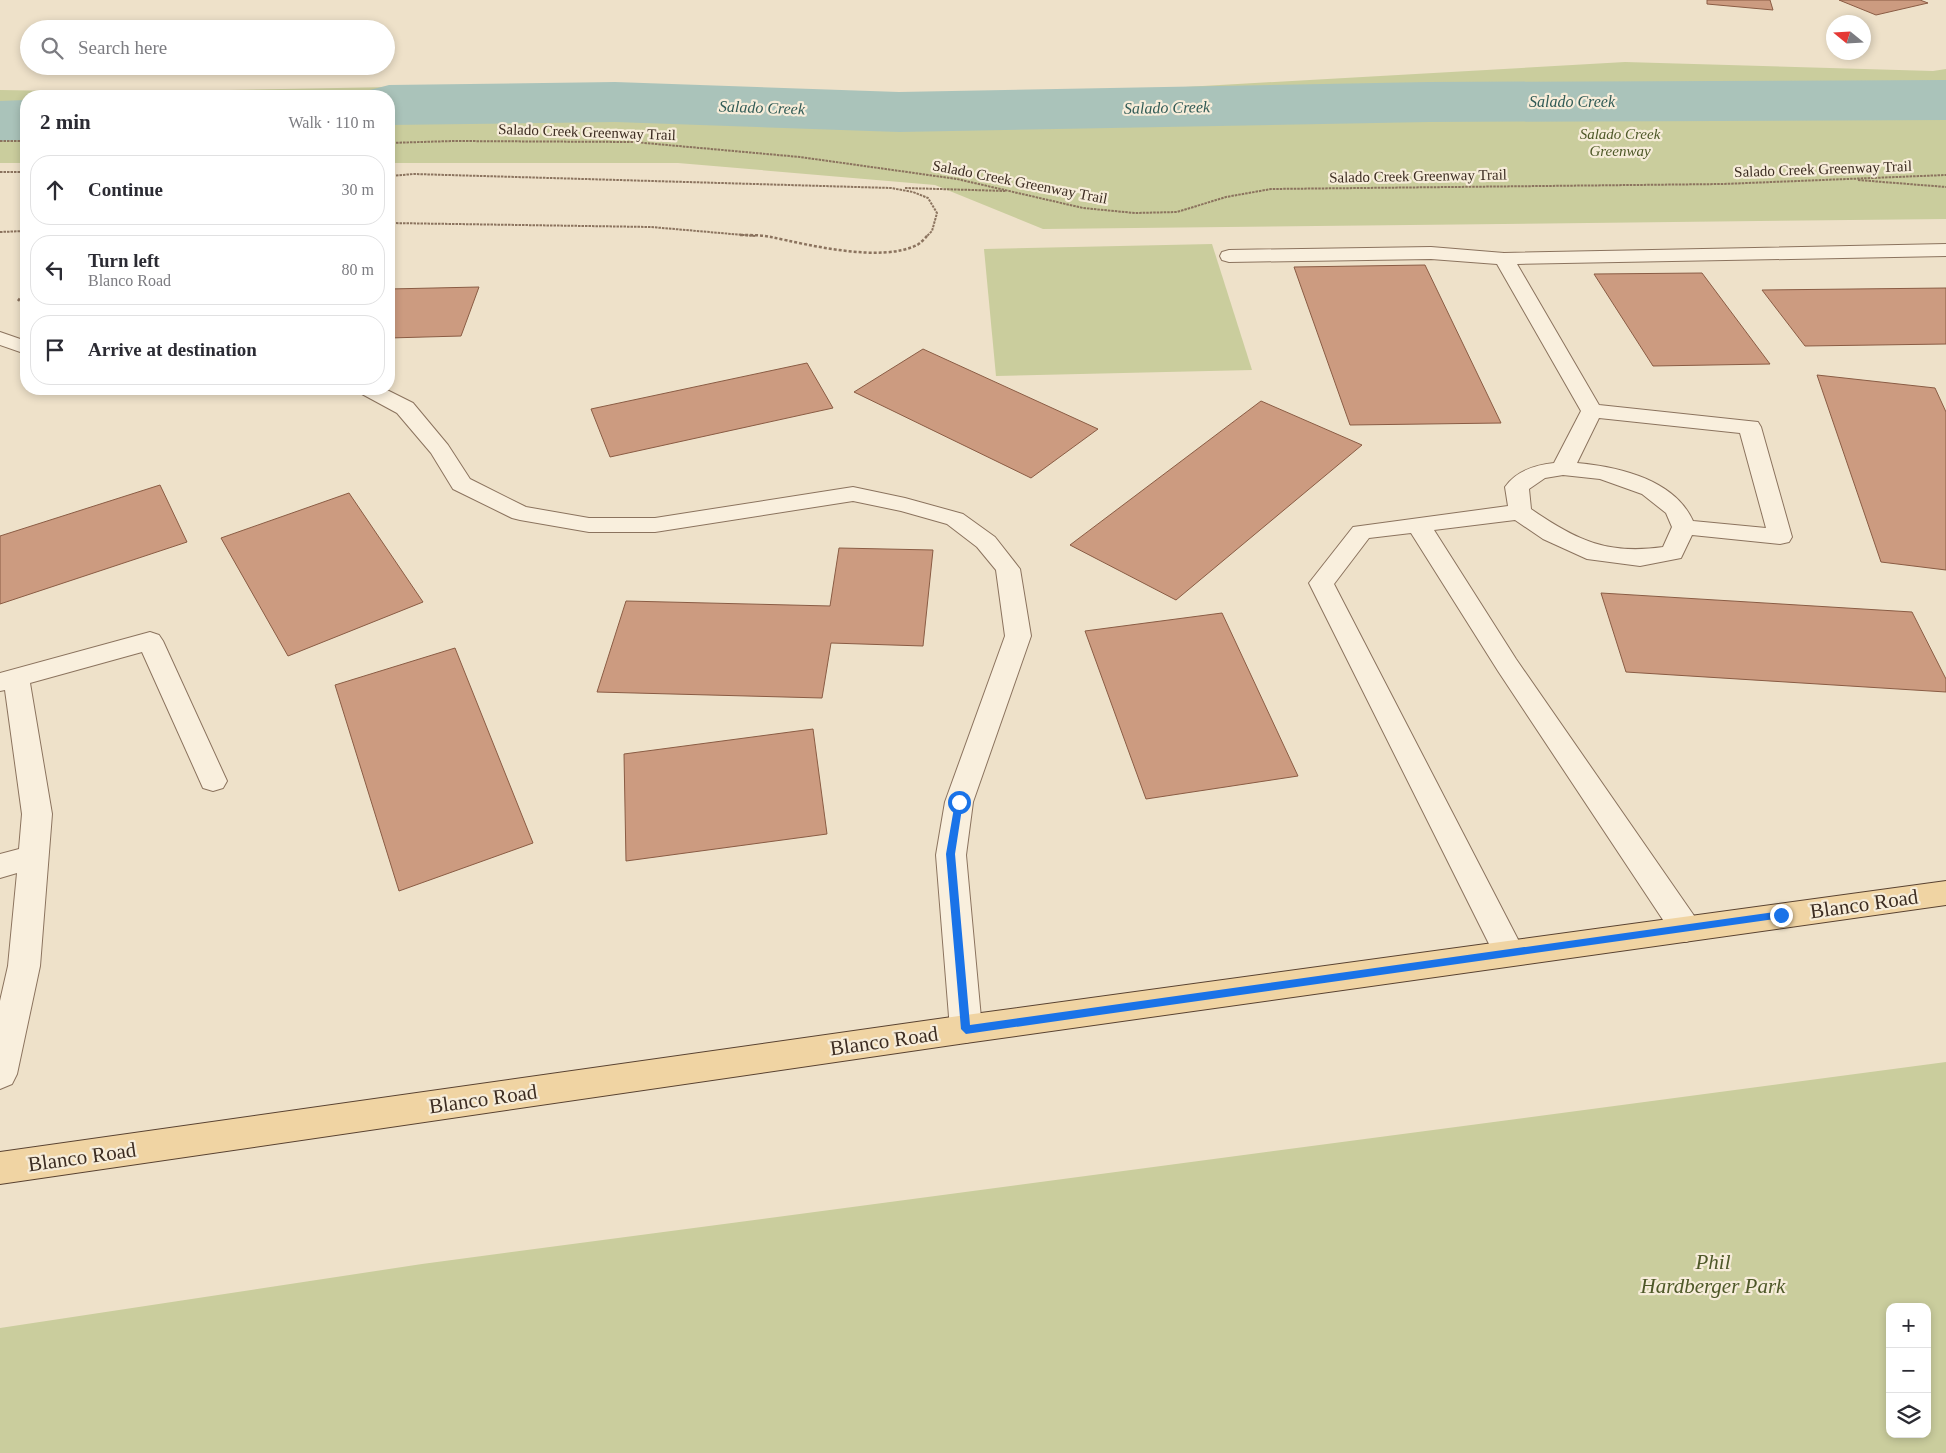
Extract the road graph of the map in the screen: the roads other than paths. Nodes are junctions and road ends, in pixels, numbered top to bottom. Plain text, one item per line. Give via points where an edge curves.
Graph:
1 (1946, 250) edge
2 (1230, 256) dead end
3 (1504, 259) junction
4 (0, 338) edge
5 (20, 346) edge
6 (381, 395) edge
7 (1592, 411) junction
8 (1563, 468) junction
9 (1520, 512) junction
10 (1419, 526) junction
11 (1684, 527) junction
12 (8, 680) edge
13 (213, 781) dead end
14 (34, 856) junction
15 (0, 866) edge
16 (1946, 893) edge
17 (1686, 929) junction
18 (1509, 953) junction
19 (966, 1029) junction
20 (0, 1074) edge
21 (0, 1168) edge

1 - 3 lane
2 - 3 lane via 1431,253
3 - 7 lane
4 - 5 lane
6 - 19 lane via 405,408 440,450 461,484 520,513 589,525 655,525 852,494 955,518 986,542 1008,569 1018,636 959,802 951,854
7 - 8 lane
7 - 11 lane via 1750,427 1780,537
8 - 9 lane via 1538,472 1517,487
8 - 11 lane via 1604,472 1650,489 1676,509
9 - 10 lane
9 - 11 lane via 1551,534 1587,551 1640,558 1672,553
10 - 17 lane via 1513,673
10 - 18 lane via 1361,532 1321,583
12 - 13 lane via 150,641
12 - 14 lane via 37,814
14 - 15 lane
14 - 20 lane via 24,966
16 - 17 main road, Blanco Road
17 - 18 main road, Blanco Road
18 - 19 main road, Blanco Road
19 - 21 main road, Blanco Road

